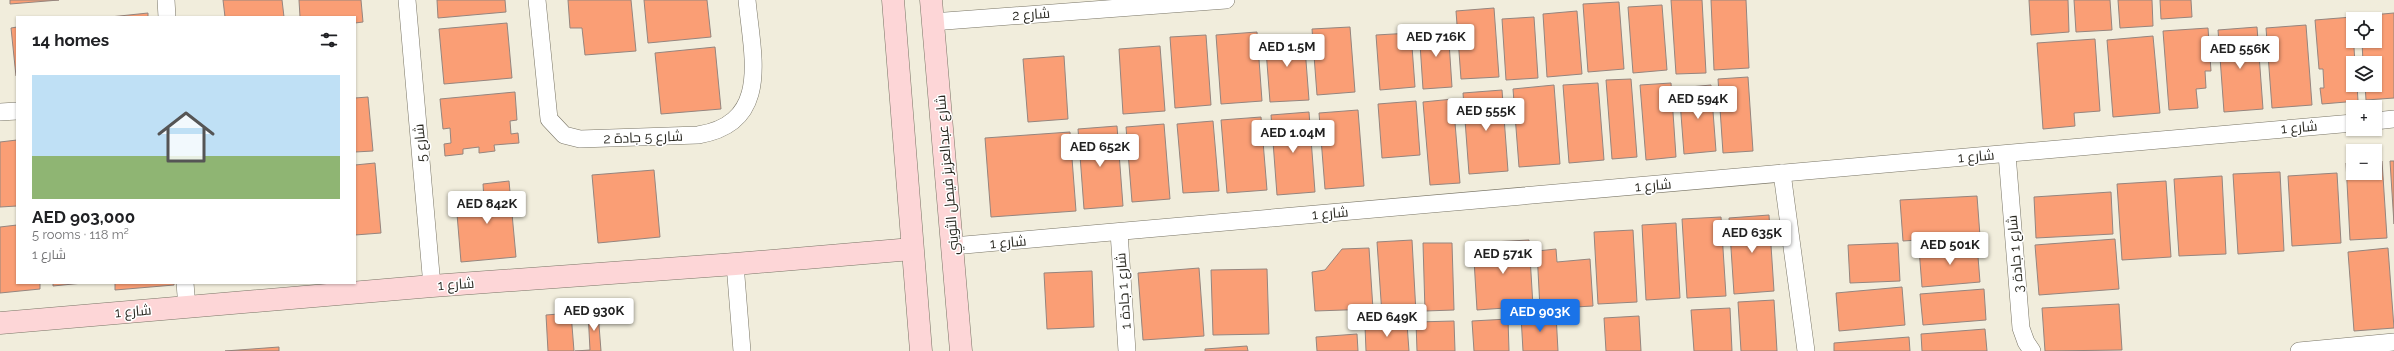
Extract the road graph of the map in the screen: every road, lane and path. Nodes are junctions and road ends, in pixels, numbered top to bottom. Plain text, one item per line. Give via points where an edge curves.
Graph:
1 (166, 0) edge
2 (407, 0) edge
3 (537, 0) edge
4 (748, 0) edge
5 (893, 0) edge
6 (931, 0) edge
7 (1226, 0) edge
8 (1091, 5) edge
9 (167, 16) edge
10 (932, 22) junction
11 (16, 110) edge
12 (0, 112) edge
13 (2394, 119) edge
14 (2382, 120) edge
15 (2346, 124) edge
16 (2007, 154) junction
17 (1782, 174) junction
18 (1119, 232) junction
19 (953, 246) junction
20 (912, 249) junction
21 (735, 264) junction
22 (185, 284) edge
23 (432, 286) junction
24 (187, 307) junction
25 (0, 323) edge
26 (2394, 342) edge
27 (742, 351) edge
28 (921, 351) edge
29 (961, 351) edge
30 (1127, 351) edge
31 (1806, 351) edge
32 (2032, 351) edge
33 (2299, 351) edge

1 - 9 street
2 - 23 street, شارع 5
3 - 4 street, شارع 5 جادة 2 via 549,119 564,135 580,139 698,135 717,132 737,119 748,101 752,75
5 - 20 street
6 - 10 street, شارع عبدالعزيز فيصل الثويني
7 - 8 street, شارع 2
8 - 10 street, شارع 2
10 - 19 street, شارع عبدالعزيز فيصل الثويني
11 - 12 street
13 - 14 street
15 - 16 street, شارع 1
16 - 17 street, شارع 1
16 - 32 street, شارع 1 جادة 3 via 2021,328
17 - 18 street, شارع 1
17 - 31 street
18 - 19 street, شارع 1
18 - 30 street, شارع 1 جادة 1
19 - 29 street, شارع عبدالعزيز فيصل الثويني
20 - 21 street, شارع 1
20 - 28 street
21 - 23 street, شارع 1
21 - 27 street
22 - 24 street
23 - 24 street, شارع 1
24 - 25 street, شارع 1
26 - 33 street

